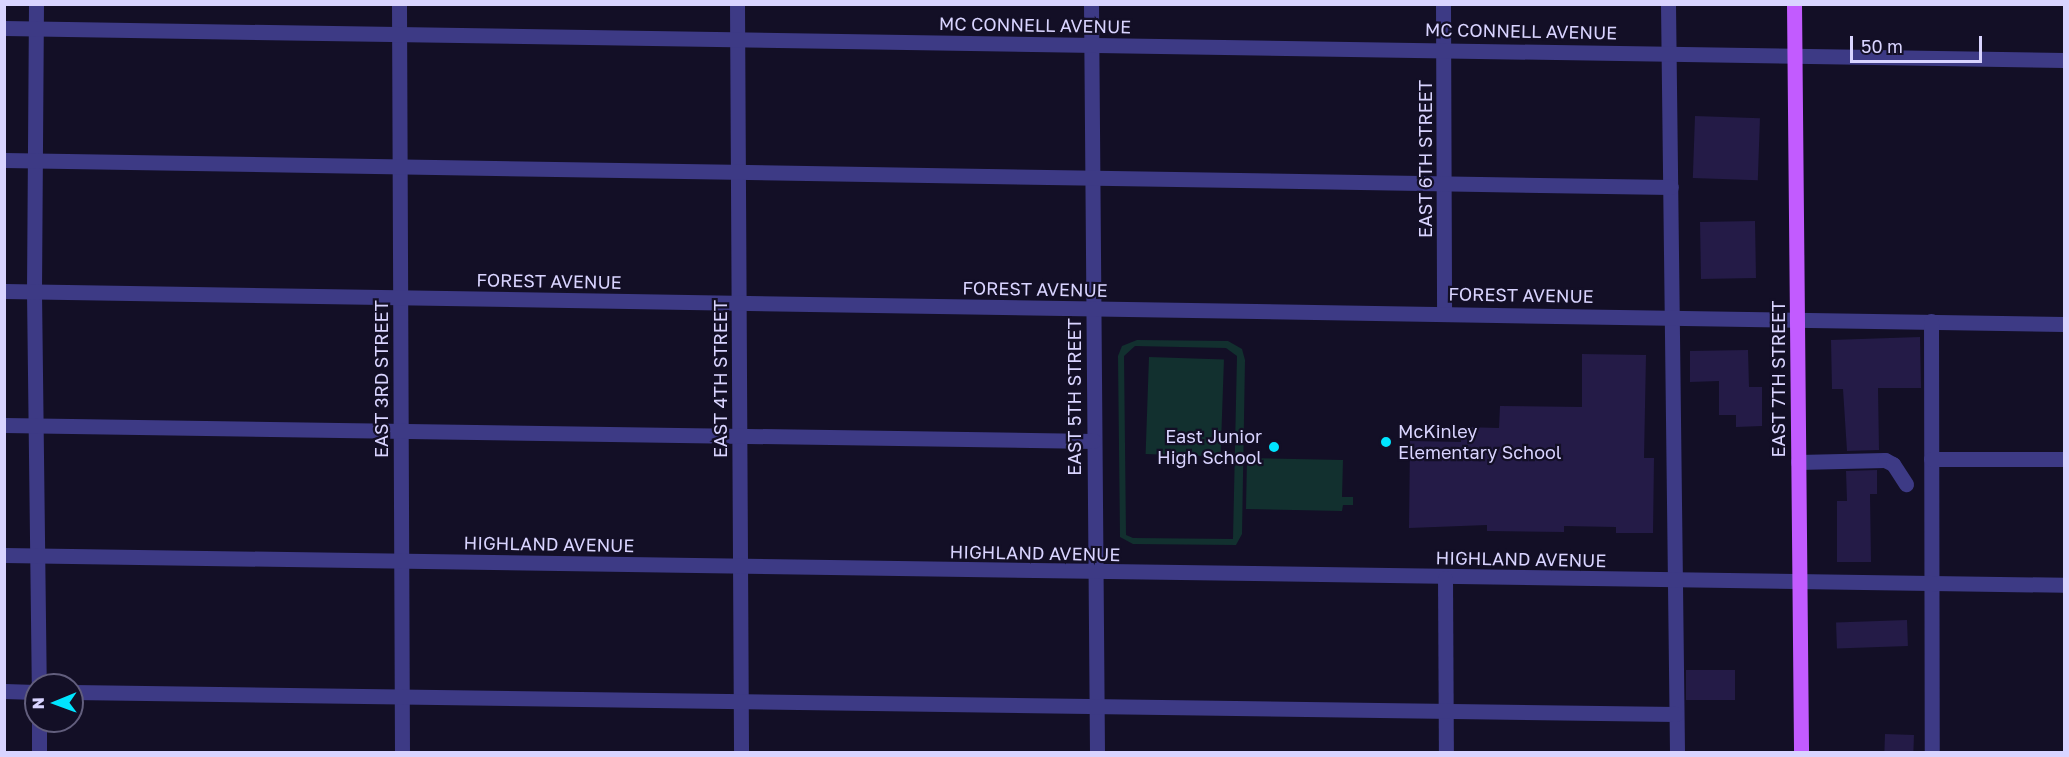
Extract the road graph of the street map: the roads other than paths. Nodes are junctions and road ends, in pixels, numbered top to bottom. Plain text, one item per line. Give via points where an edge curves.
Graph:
1 (36, 4) edge
2 (399, 4) edge
3 (737, 4) edge
4 (1091, 4) edge
5 (1443, 4) edge
6 (1668, 4) edge
7 (1794, 4) edge
8 (4, 28) edge
9 (36, 29) junction
10 (399, 32) junction
11 (737, 41) junction
12 (1091, 45) junction
13 (1444, 49) junction
14 (1668, 53) junction
15 (1794, 54) junction
16 (2064, 60) edge
17 (4, 160) edge
18 (37, 160) junction
19 (399, 168) junction
20 (738, 173) junction
21 (1092, 179) junction
22 (1445, 184) junction
23 (1671, 187) junction
24 (4, 291) edge
25 (34, 292) junction
26 (400, 297) junction
27 (738, 304) junction
28 (1093, 310) junction
29 (1444, 313) junction
30 (1673, 316) junction
31 (1798, 319) junction
32 (1931, 321) junction
33 (2064, 324) edge
34 (4, 425) edge
35 (36, 425) junction
36 (401, 431) junction
37 (740, 436) junction
38 (1094, 441) junction
39 (1931, 459) junction
40 (2064, 459) edge
41 (1798, 462) junction
42 (1906, 484) dead end
43 (4, 555) edge
44 (39, 555) junction
45 (402, 561) junction
46 (740, 567) junction
47 (1095, 574) junction
48 (1445, 578) junction
49 (1675, 580) junction
50 (1798, 583) junction
51 (1931, 584) junction
52 (2064, 585) edge
53 (39, 673) edge
54 (4, 691) edge
55 (24, 692) edge
56 (84, 692) edge
57 (402, 695) junction
58 (741, 699) junction
59 (1096, 703) junction
60 (1446, 709) junction
61 (1676, 714) junction
62 (39, 733) edge
63 (39, 753) edge
64 (402, 753) edge
65 (741, 753) edge
66 (1096, 753) edge
67 (1446, 753) edge
68 (1677, 753) edge
69 (1801, 753) edge
70 (1932, 753) edge

1 - 9 street
2 - 10 street, EAST 3RD STREET
3 - 11 street, EAST 4TH STREET
4 - 12 street, EAST 5TH STREET
5 - 13 street, EAST 6TH STREET
6 - 14 street
7 - 15 main road, EAST 7TH STREET
8 - 9 street, MC CONNELL AVENUE
9 - 10 street, MC CONNELL AVENUE
9 - 18 street
10 - 11 street, MC CONNELL AVENUE
10 - 19 street, EAST 3RD STREET
11 - 12 street, MC CONNELL AVENUE
11 - 20 street, EAST 4TH STREET
12 - 13 street, MC CONNELL AVENUE
12 - 21 street, EAST 5TH STREET
13 - 14 street, MC CONNELL AVENUE
13 - 22 street, EAST 6TH STREET
14 - 15 street, MC CONNELL AVENUE
14 - 23 street
15 - 16 street, MC CONNELL AVENUE
15 - 31 main road, EAST 7TH STREET
17 - 18 street
18 - 19 street
18 - 25 street
19 - 20 street
19 - 26 street, EAST 3RD STREET
20 - 21 street
20 - 27 street, EAST 4TH STREET
21 - 22 street
21 - 28 street, EAST 5TH STREET
22 - 23 street
22 - 29 street, EAST 6TH STREET
23 - 30 street
24 - 25 street, FOREST AVENUE
25 - 26 street, FOREST AVENUE
25 - 35 street
26 - 27 street, FOREST AVENUE
26 - 36 street, EAST 3RD STREET
27 - 28 street, FOREST AVENUE
27 - 37 street, EAST 4TH STREET
28 - 29 street, FOREST AVENUE
28 - 38 street, EAST 5TH STREET
29 - 30 street, FOREST AVENUE
30 - 31 street, FOREST AVENUE
30 - 49 street
31 - 32 street, FOREST AVENUE
31 - 41 main road, EAST 7TH STREET
32 - 33 street, FOREST AVENUE
32 - 39 street
34 - 35 street
35 - 36 street
35 - 44 street
36 - 37 street
36 - 45 street, EAST 3RD STREET
37 - 38 street
37 - 46 street, EAST 4TH STREET
38 - 47 street, EAST 5TH STREET
39 - 40 street
39 - 51 street
41 - 42 street via 1885,460 1893,464
41 - 50 main road, EAST 7TH STREET
43 - 44 street, HIGHLAND AVENUE
44 - 45 street, HIGHLAND AVENUE
44 - 53 street
45 - 46 street, HIGHLAND AVENUE
45 - 57 street, EAST 3RD STREET
46 - 47 street, HIGHLAND AVENUE
46 - 58 street, EAST 4TH STREET
47 - 48 street, HIGHLAND AVENUE
47 - 59 street, EAST 5TH STREET
48 - 49 street, HIGHLAND AVENUE
48 - 60 street
49 - 50 street, HIGHLAND AVENUE
49 - 61 street
50 - 51 street, HIGHLAND AVENUE
50 - 69 main road, EAST 7TH STREET
51 - 52 street, HIGHLAND AVENUE
51 - 70 street
54 - 55 street
56 - 57 street
57 - 58 street
57 - 64 street, EAST 3RD STREET
58 - 59 street
58 - 65 street, EAST 4TH STREET
59 - 60 street
59 - 66 street, EAST 5TH STREET
60 - 61 street
60 - 67 street
61 - 68 street
62 - 63 street

